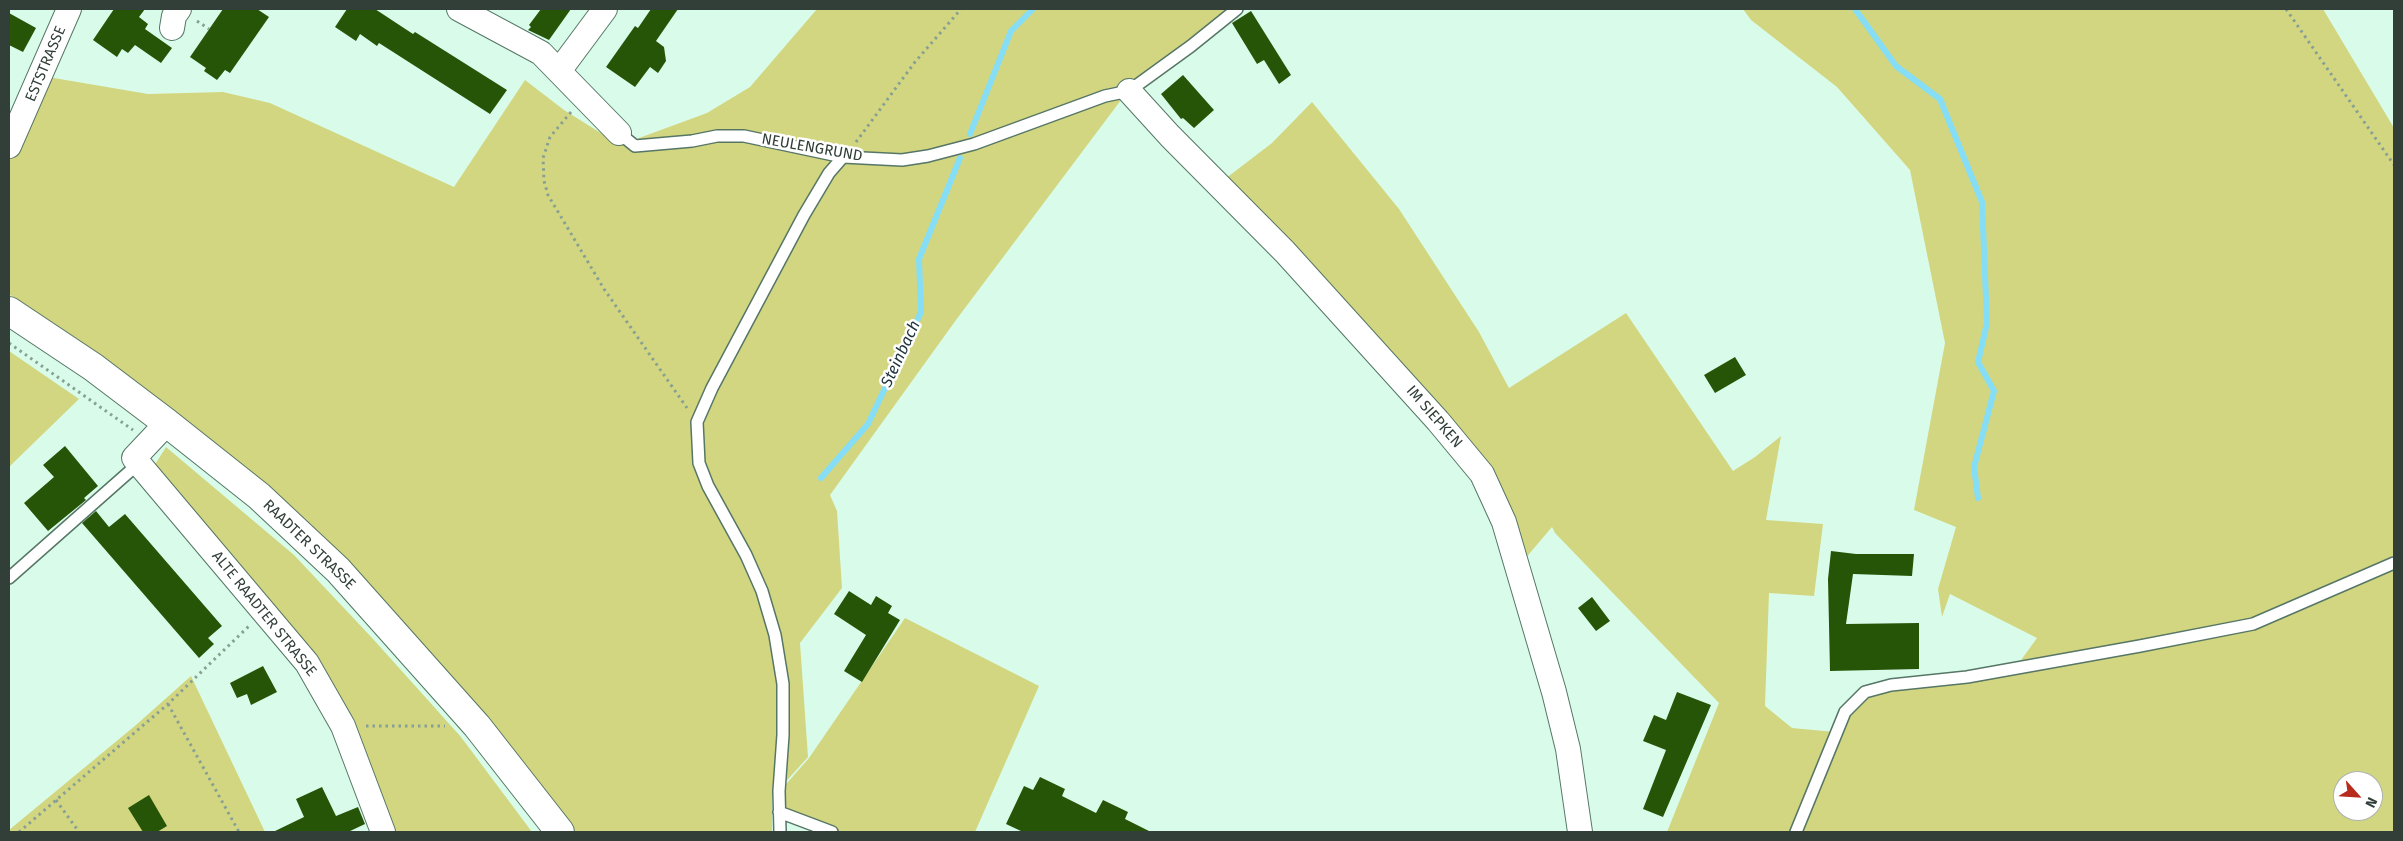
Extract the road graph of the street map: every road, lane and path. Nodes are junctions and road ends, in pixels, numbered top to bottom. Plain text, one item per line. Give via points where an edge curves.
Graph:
1 (69, 9) edge
2 (459, 9) edge
3 (605, 9) edge
4 (961, 9) edge
5 (1237, 9) edge
6 (2286, 9) edge
7 (559, 71) junction
8 (1129, 90) junction
9 (585, 99) junction
10 (619, 133) joint
11 (9, 146) edge
12 (843, 157) junction
13 (2394, 165) edge
14 (9, 311) edge
15 (9, 343) edge
16 (698, 422) junction
17 (158, 432) junction
18 (138, 464) junction
19 (2394, 563) edge
20 (9, 578) edge
21 (264, 611) junction
22 (168, 704) junction
23 (343, 726) junction
24 (476, 726) junction
25 (56, 800) junction
26 (779, 812) junction
27 (19, 832) edge
28 (79, 832) edge
29 (239, 832) edge
30 (383, 832) edge
31 (560, 832) edge
32 (780, 832) edge
33 (832, 832) edge
34 (1580, 832) edge
35 (1796, 832) edge

1 - 11 street, ESTSTRASSE
2 - 7 street, NEULENGRUND via 541,53
3 - 7 street
4 - 12 path via 915,62
5 - 8 lane, NEULENGRUND
6 - 13 path
7 - 9 street, NEULENGRUND
8 - 12 lane, NEULENGRUND via 974,144 928,156 902,160
8 - 34 street, IM SIEPKEN via 1285,252 1482,474 1504,522 1554,692 1568,749
9 - 10 street, NEULENGRUND
9 - 16 path via 566,116 550,138 543,158 548,195 604,290
10 - 12 lane, NEULENGRUND via 635,146 744,136
12 - 16 lane via 829,173 804,215 712,388
14 - 17 main road, RAADTER STRASSE via 93,367
15 - 17 path
16 - 26 lane via 699,463 762,591 775,635 783,684
17 - 18 street via 134,458
17 - 24 main road, RAADTER STRASSE via 259,496 338,570
18 - 20 lane
18 - 21 street, ALTE RAADTER STRASSE
19 - 35 lane via 2252,624 1967,677 1864,692 1845,712
21 - 22 path
21 - 23 street, ALTE RAADTER STRASSE via 307,663
22 - 25 path
22 - 29 path
23 - 24 path
23 - 30 street, ALTE RAADTER STRASSE
24 - 31 main road, RAADTER STRASSE
25 - 27 path
25 - 28 path
26 - 32 lane
26 - 33 lane

